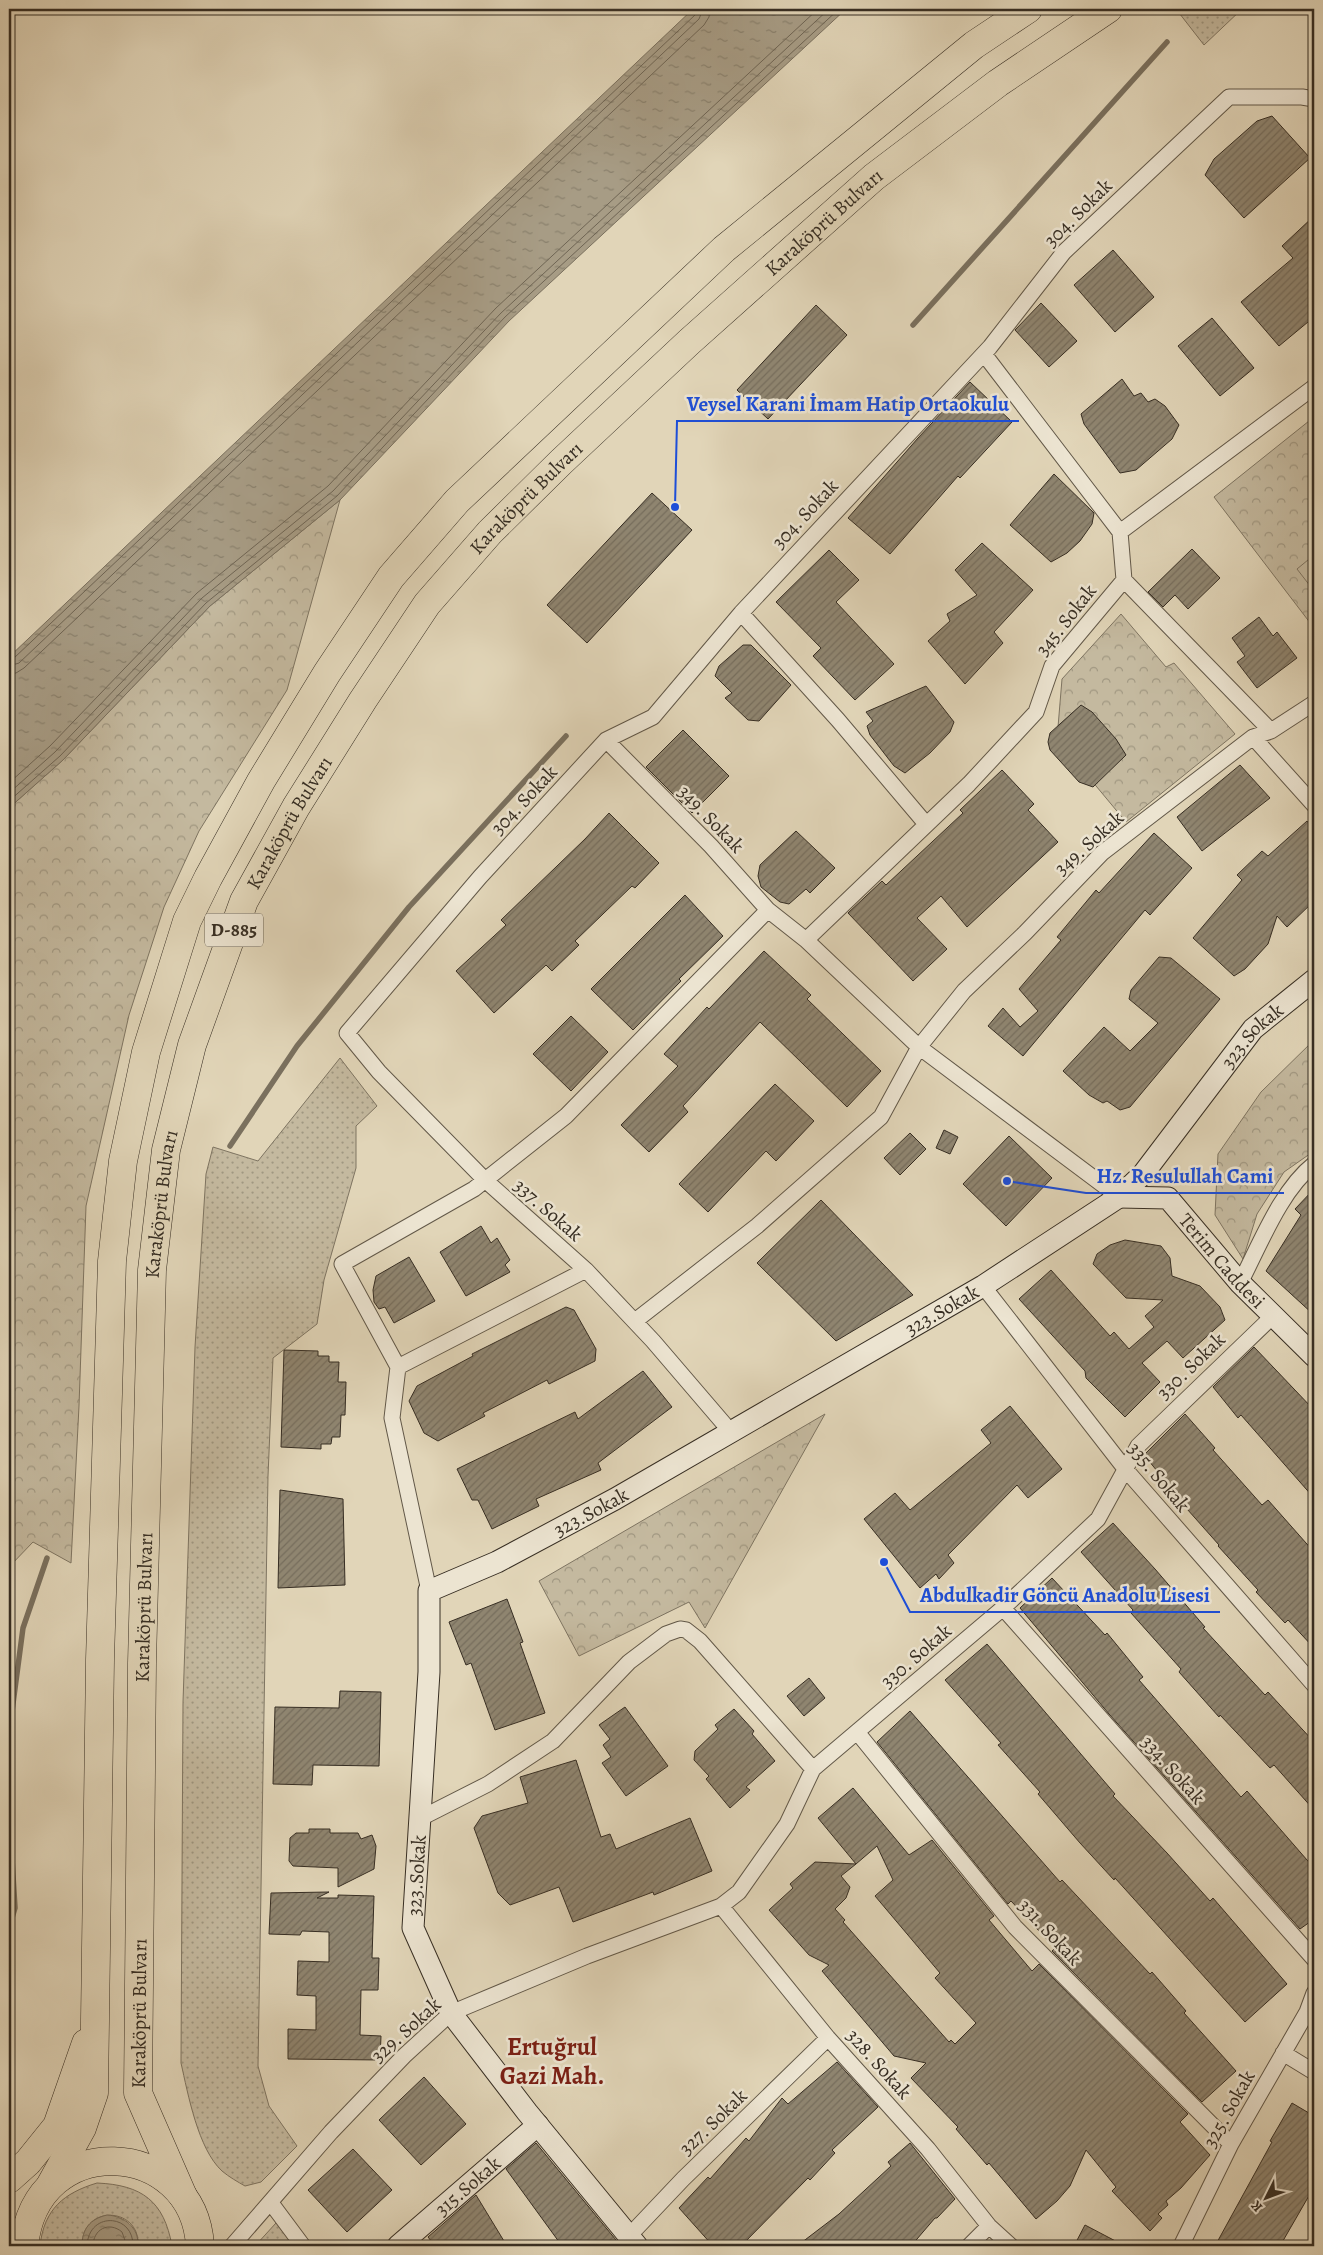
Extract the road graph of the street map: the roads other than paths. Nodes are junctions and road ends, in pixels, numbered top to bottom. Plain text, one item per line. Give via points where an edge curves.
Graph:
1 (1028, 9) edge
2 (1108, 9) edge
3 (1314, 87) edge
4 (1308, 98) edge
5 (984, 354) junction
6 (1314, 387) edge
7 (1120, 532) junction
8 (1124, 580) junction
9 (741, 613) junction
10 (1314, 703) edge
11 (1271, 731) junction
12 (1253, 737) junction
13 (606, 740) junction
14 (1314, 805) edge
15 (926, 824) junction
16 (768, 910) junction
17 (806, 940) junction
18 (1314, 980) edge
19 (358, 1020) joint
20 (919, 1047) junction
21 (1314, 1164) edge
22 (485, 1180) junction
23 (1119, 1197) junction
24 (586, 1270) junction
25 (1240, 1283) junction
26 (983, 1286) junction
27 (1273, 1316) junction
28 (635, 1321) junction
29 (1314, 1356) edge
30 (398, 1367) junction
31 (731, 1432) junction
32 (1126, 1470) junction
33 (429, 1590) junction
34 (1003, 1608) junction
35 (1314, 1684) edge
36 (858, 1732) junction
37 (813, 1769) junction
38 (419, 1819) junction
39 (721, 1906) junction
40 (1314, 1959) edge
41 (1314, 1993) edge
42 (451, 2013) junction
43 (1311, 2014) edge
44 (95, 2015) junction
45 (828, 2038) junction
46 (1283, 2054) junction
47 (1314, 2072) edge
48 (538, 2125) junction
49 (1231, 2144) junction
50 (9, 2179) edge
51 (50, 2184) junction
52 (183, 2196) junction
53 (271, 2203) junction
54 (989, 2226) junction
55 (19, 2235) edge
56 (633, 2241) edge
57 (200, 2246) edge
58 (232, 2246) edge
59 (303, 2246) edge
60 (398, 2246) edge
61 (969, 2246) edge
62 (1011, 2246) edge
63 (1181, 2246) edge

1 - 44 highway, Karaköprü Bulvarı / D-885 via 974,45 724,249 457,501 391,577 327,672 261,781 187,921 146,1052 123,1161 112,1261 100,1660
2 - 52 highway, Karaköprü Bulvarı / D-885 via 998,83 874,177 688,342 490,532 427,604 363,700 296,807 244,901 192,1045 166,1150 152,1270 142,1663 138,2093
3 - 4 street
4 - 5 street, 304. Sokak via 1229,98 1064,252
5 - 7 street
5 - 9 street, 304. Sokak
6 - 7 street
7 - 8 street, 345. Sokak
8 - 11 street
8 - 15 street, 345. Sokak via 1052,666 1036,712 969,784
9 - 13 street, 304. Sokak via 653,717
9 - 15 street
10 - 11 street, 349. Sokak
11 - 12 street, 349. Sokak
12 - 14 street
12 - 20 street, 349. Sokak via 1102,853 964,991
13 - 16 street, 349. Sokak via 711,846
13 - 19 street, 304. Sokak via 480,877
15 - 17 street, 345. Sokak
16 - 17 street, 349. Sokak
16 - 22 street via 566,1116
17 - 20 street, 349. Sokak
18 - 23 street, 323.Sokak via 1253,1029 1143,1174
19 - 22 street, 337. Sokak via 346,1033 379,1072
20 - 23 street, 349. Sokak
20 - 28 street via 881,1117 757,1226
21 - 25 street via 1302,1174 1278,1211
22 - 24 street, 337. Sokak
22 - 30 street via 446,1207 342,1264
23 - 25 street, Terim Caddesi via 1168,1198
23 - 26 street, 323.Sokak
24 - 28 street, 337. Sokak
24 - 30 street
25 - 27 street, Terim Caddesi
26 - 31 street, 323.Sokak
26 - 32 street, 335. Sokak
27 - 29 street, Terim Caddesi
27 - 32 street, 330. Sokak via 1138,1446
28 - 31 street, 337. Sokak
30 - 33 street via 392,1418
31 - 33 street, 323.Sokak via 496,1562
32 - 34 street, 330. Sokak via 1098,1519
32 - 35 street, 335. Sokak
33 - 38 street, 323.Sokak via 429,1672
34 - 36 street, 330. Sokak
34 - 40 street, 334. Sokak
36 - 37 street, 330. Sokak
36 - 49 street, 331. Sokak via 1015,1926
37 - 38 street via 700,1641 680,1629 666,1634 629,1662 553,1741 488,1784
37 - 39 street, 330. Sokak via 788,1824 739,1892
38 - 42 street, 323.Sokak via 413,1928
39 - 42 street, 329. Sokak via 579,1959
39 - 45 street, 328. Sokak
41 - 43 street, 325. Sokak
42 - 48 street, 323.Sokak
42 - 53 street, 329. Sokak via 404,2056 338,2125
43 - 46 street, 325. Sokak
44 - 50 highway via 57,2126 28,2162
44 - 51 highway, Karaköprü Bulvarı / D-885 via 94,2093 82,2128
45 - 54 street, 328. Sokak via 928,2149
45 - 56 street, 327. Sokak via 684,2179
46 - 47 street
46 - 49 street, 325. Sokak
48 - 56 street, 323.Sokak
48 - 60 street, 315.Sokak
49 - 63 street, 325. Sokak
51 - 52 highway via 75,2168 104,2160 134,2163 161,2175
51 - 55 highway, D-885
52 - 57 highway, Karaköprü Bulvarı via 193,2214
53 - 58 street, 329. Sokak
53 - 59 street
54 - 61 street
54 - 62 street, 328. Sokak

